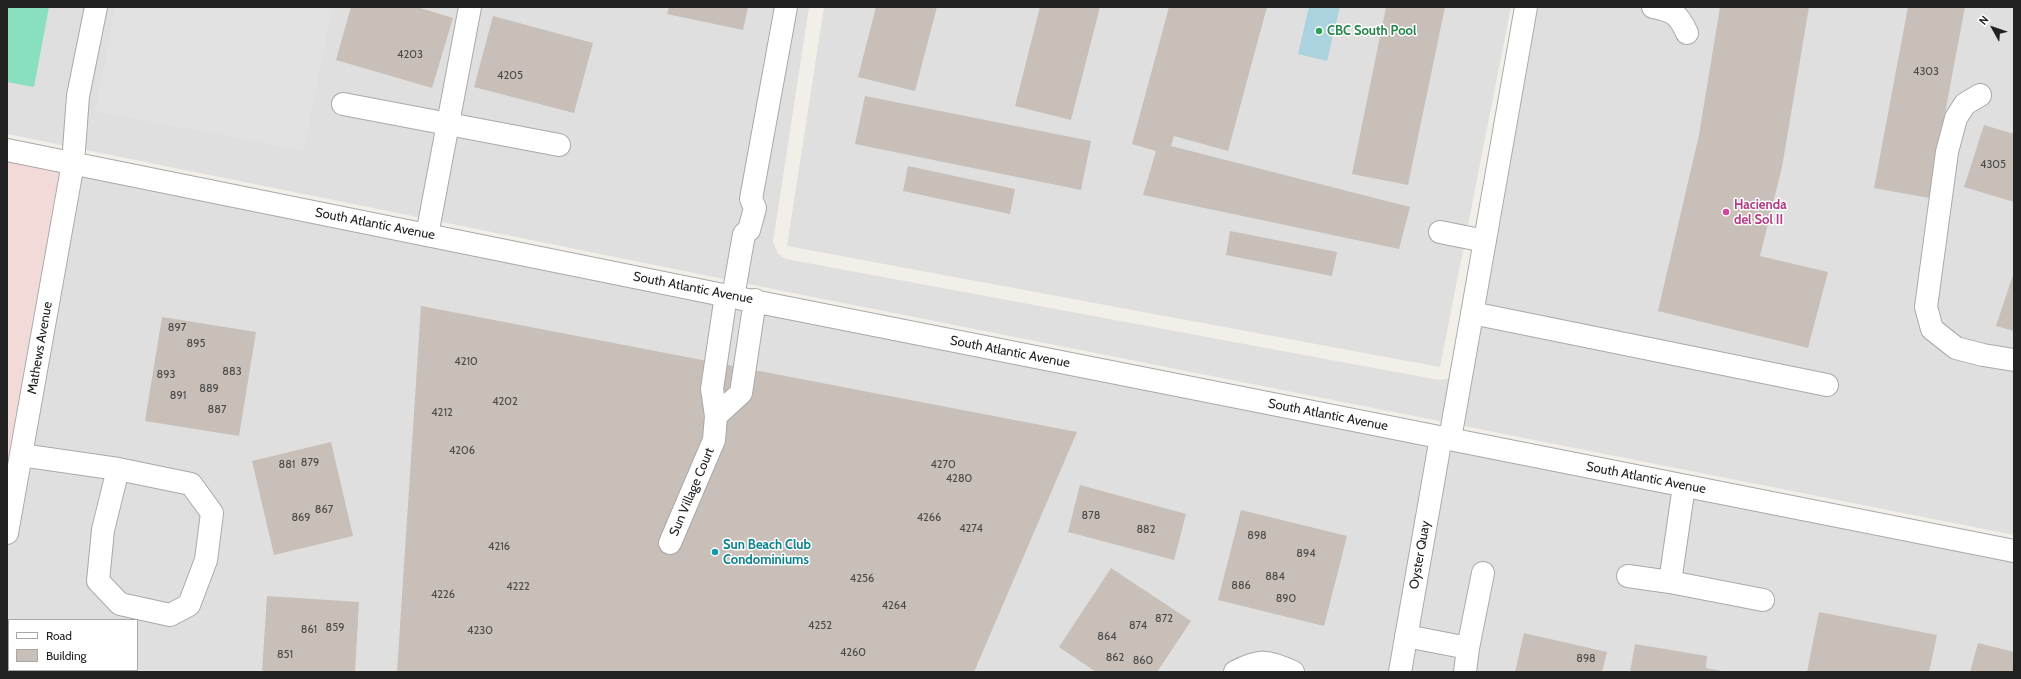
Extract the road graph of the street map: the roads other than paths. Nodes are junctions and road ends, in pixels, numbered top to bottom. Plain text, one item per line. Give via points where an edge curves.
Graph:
1 (96, 7) edge
2 (470, 7) edge
3 (786, 7) edge
4 (1526, 7) edge
5 (1653, 7) edge
6 (1687, 33) dead end
7 (1980, 95) dead end
8 (343, 104) dead end
9 (448, 124) junction
10 (559, 144) dead end
11 (7, 150) edge
12 (73, 163) junction
13 (1440, 232) dead end
14 (427, 234) junction
15 (1485, 241) junction
16 (729, 296) junction
17 (755, 300) junction
18 (1472, 313) junction
19 (2014, 360) edge
20 (1827, 385) dead end
21 (716, 416) junction
22 (1445, 438) junction
23 (15, 465) edge
24 (118, 469) junction
25 (1684, 486) junction
26 (7, 533) edge
27 (670, 544) dead end
28 (2014, 551) edge
29 (1482, 573) dead end
30 (1628, 576) dead end
31 (1670, 582) junction
32 (1763, 600) dead end
33 (1406, 636) junction
34 (1468, 648) junction
35 (1235, 672) edge
36 (1293, 672) edge
37 (1400, 672) edge
38 (1465, 672) edge

1 - 12 street, Mathews Avenue via 78,96
2 - 9 street
3 - 16 street, Sun Village Court via 751,199 742,206 738,227 744,234
4 - 15 street, Oyster Quay
5 - 6 street via 1671,11 1681,20
7 - 19 street via 1965,104 1956,118 1949,145 1926,307 1932,329 1956,348
8 - 9 street
9 - 10 street
9 - 14 street
11 - 12 street, South Atlantic Avenue
12 - 14 street, South Atlantic Avenue
12 - 23 street, Mathews Avenue
13 - 15 street
14 - 16 street, South Atlantic Avenue
15 - 18 street, Oyster Quay
16 - 17 street, South Atlantic Avenue
16 - 21 street, Sun Village Court via 712,389
17 - 21 street via 741,393
17 - 22 street, South Atlantic Avenue
18 - 20 street
18 - 22 street, Oyster Quay
21 - 27 street, Sun Village Court via 714,440
22 - 25 street, South Atlantic Avenue
22 - 33 street, Oyster Quay
23 - 24 street
23 - 26 street, Mathews Avenue
24 - 24 street via 191,484 212,513 206,560 189,605 170,615 120,604 98,581 103,530
25 - 28 street, South Atlantic Avenue
25 - 31 street
29 - 34 street
30 - 31 street
31 - 32 street
33 - 34 street
33 - 37 street, Oyster Quay
34 - 38 street
35 - 36 street via 1252,663 1274,662

